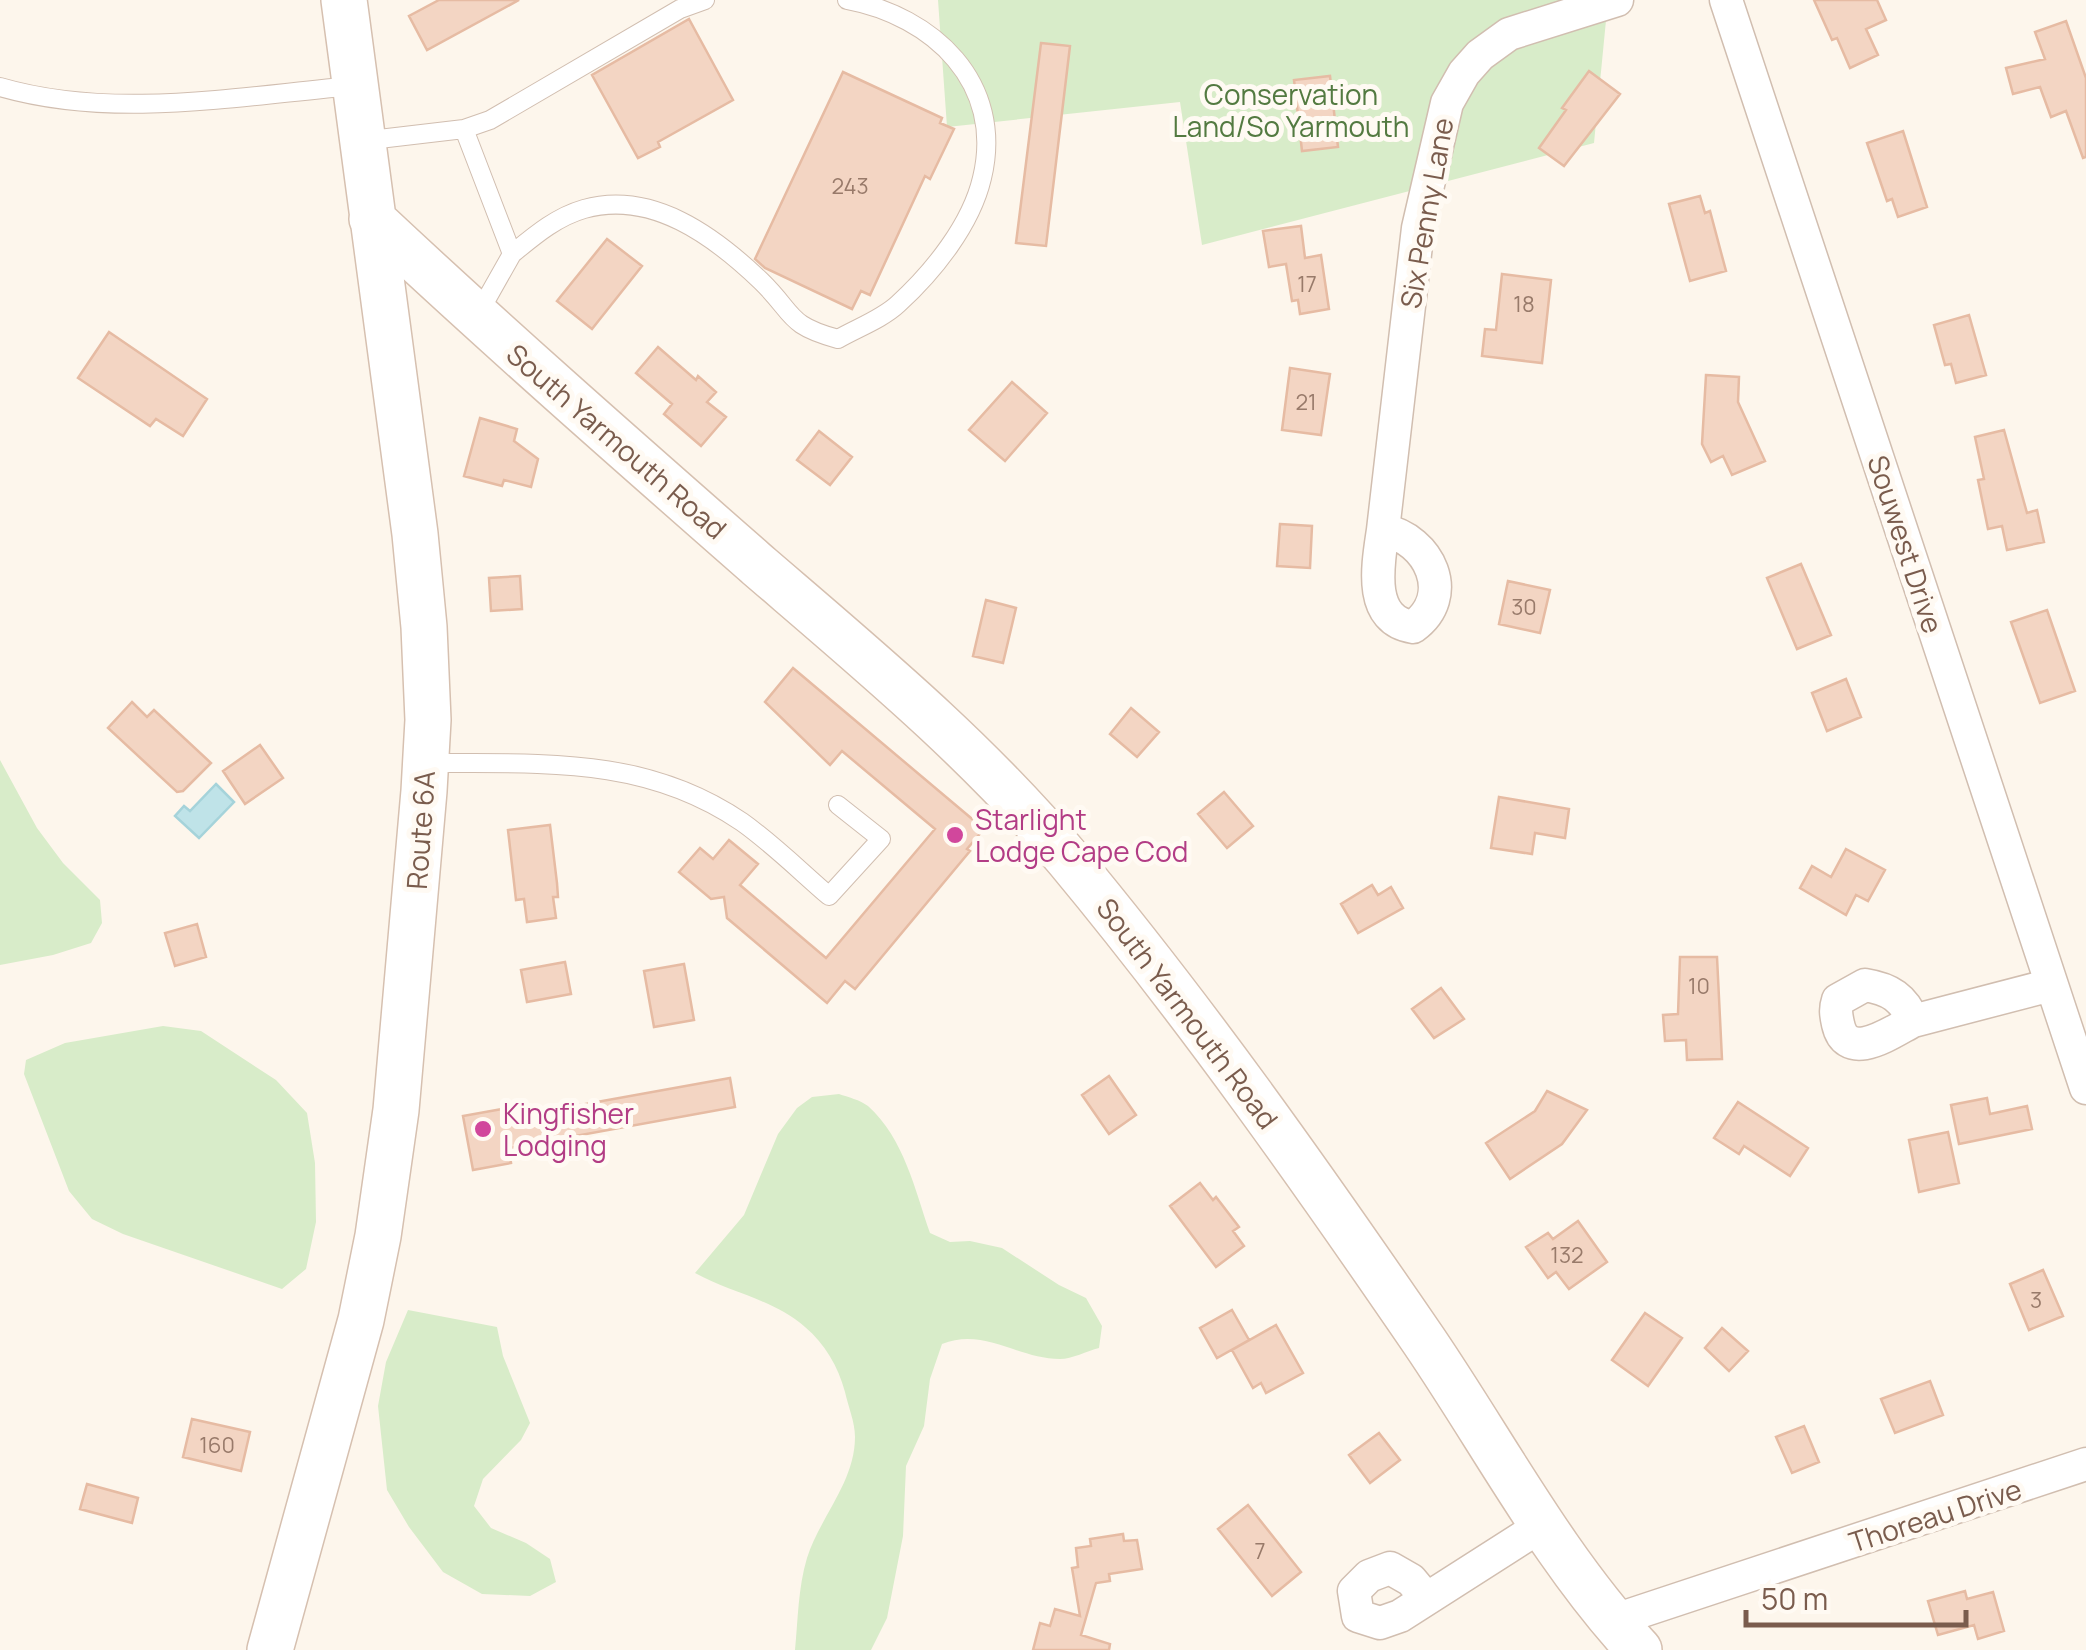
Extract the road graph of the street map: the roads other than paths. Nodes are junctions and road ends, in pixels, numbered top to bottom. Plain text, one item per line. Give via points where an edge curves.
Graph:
1 (344, 0) edge
2 (705, 0) edge
3 (847, 0) edge
4 (1617, 0) edge
5 (1726, 0) edge
6 (354, 86) junction
7 (0, 88) edge
8 (464, 128) junction
9 (362, 141) junction
10 (372, 219) junction
11 (512, 254) junction
12 (477, 317) junction
13 (1383, 530) dead end
14 (426, 763) junction
15 (838, 805) dead end
16 (2051, 985) junction
17 (1913, 1022) dead end
18 (2086, 1088) edge
19 (2086, 1464) edge
20 (1544, 1524) junction
21 (1426, 1598) dead end
22 (1626, 1635) edge
23 (270, 1650) edge

1 - 6 main road, Route 6A
2 - 8 lane via 490,120
3 - 11 lane via 901,16 956,57 976,92 986,140 968,215 895,307 838,339 809,331 710,239 668,213 631,204 584,209
4 - 13 street, Six Penny Lane via 1510,34 1480,55 1447,102 1418,228
5 - 16 street, Souwest Drive
6 - 7 lane via 129,103
6 - 9 main road, Route 6A
8 - 9 lane
8 - 11 lane
9 - 10 main road, Route 6A
10 - 12 main road, South Yarmouth Road
10 - 14 main road, Route 6A via 415,534
11 - 12 lane
12 - 20 main road, South Yarmouth Road via 1016,798 1273,1124
14 - 15 lane via 580,766 660,781 742,822 830,896 881,839
14 - 23 main road, Route 6A via 396,1110 378,1236
16 - 17 street
16 - 18 street, Souwest Drive
19 - 22 street, Thoreau Drive
20 - 21 street
20 - 22 main road, South Yarmouth Road

